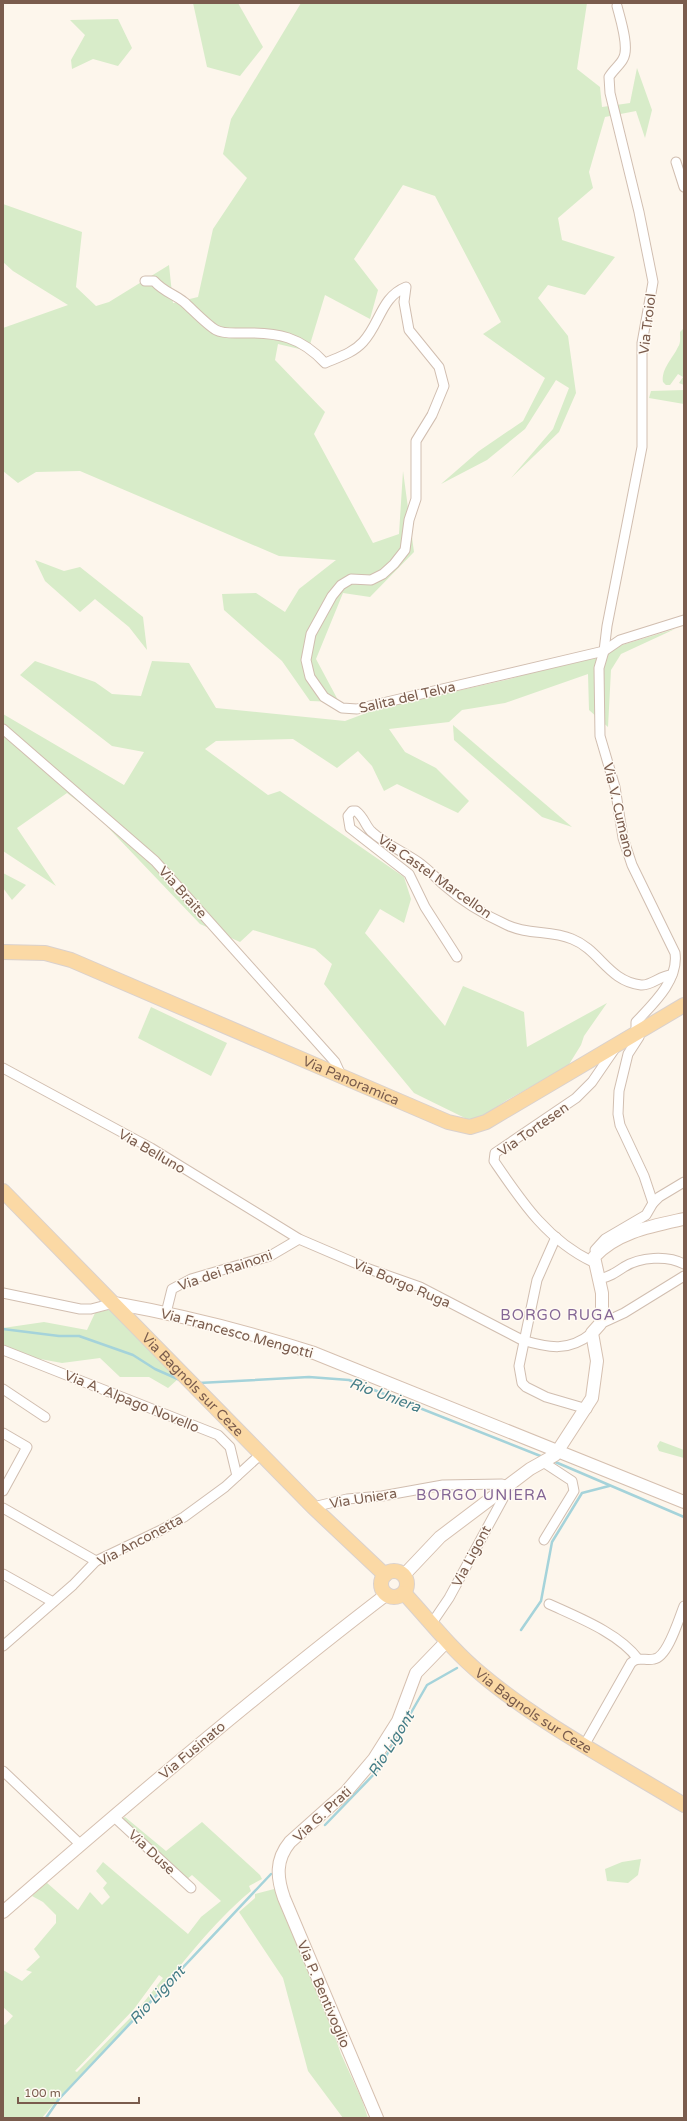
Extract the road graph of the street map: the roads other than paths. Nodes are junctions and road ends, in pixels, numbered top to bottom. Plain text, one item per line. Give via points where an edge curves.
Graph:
1 (617, 6) dead end
2 (676, 162) dead end
3 (684, 187) edge
4 (145, 281) dead end
5 (684, 620) edge
6 (604, 651) junction
7 (3, 729) edge
8 (3, 952) edge
9 (457, 957) dead end
10 (680, 959) edge
11 (672, 975) junction
12 (684, 1005) edge
13 (636, 1032) junction
14 (619, 1042) junction
15 (3, 1068) edge
16 (341, 1075) junction
17 (684, 1182) edge
18 (3, 1191) edge
19 (653, 1202) junction
20 (684, 1219) edge
21 (556, 1237) junction
22 (299, 1239) junction
23 (591, 1258) junction
24 (684, 1264) edge
25 (684, 1276) edge
26 (599, 1279) junction
27 (3, 1293) edge
28 (114, 1303) junction
29 (166, 1313) junction
30 (596, 1329) junction
31 (525, 1340) junction
32 (3, 1350) edge
33 (3, 1389) edge
34 (587, 1409) junction
35 (45, 1417) dead end
36 (3, 1432) edge
37 (556, 1453) junction
38 (261, 1454) junction
39 (543, 1462) junction
40 (237, 1476) junction
41 (507, 1486) junction
42 (3, 1491) edge
43 (684, 1502) edge
44 (313, 1507) junction
45 (3, 1508) edge
46 (544, 1540) dead end
47 (96, 1561) junction
48 (3, 1574) edge
49 (385, 1575) junction
50 (404, 1575) junction
51 (404, 1593) junction
52 (387, 1594) junction
53 (53, 1602) junction
54 (549, 1604) dead end
55 (684, 1606) edge
56 (432, 1624) junction
57 (446, 1642) junction
58 (3, 1646) edge
59 (638, 1658) junction
60 (585, 1744) junction
61 (3, 1771) edge
62 (684, 1804) edge
63 (113, 1816) junction
64 (80, 1844) junction
65 (278, 1868) joint
66 (191, 1888) dead end
67 (4, 1908) edge
68 (377, 2118) edge

1 - 6 street, Via Troiol via 625,40 624,58 609,77 610,93 646,242 653,282 642,343 642,447
2 - 3 street
4 - 6 street, Salita del Telva via 154,281 163,290 182,301 216,331 283,335 305,346 325,364 352,352 364,341 389,297 396,290 406,287 404,302 409,330 439,368 444,386 432,415 416,442 416,499 409,520 405,550 383,574 371,580 351,579 341,585 311,634 306,660 310,677 324,696 342,708 356,709
5 - 6 street via 620,640
6 - 10 street, Via V. Cumano via 599,668 600,736 615,787 623,838 634,872 674,953
7 - 16 street, Via Braite via 155,861 335,1062
8 - 16 main road, Via Panoramica via 45,953 71,960
9 - 11 street, Via Castel Marcellon via 425,907 409,874 350,828 348,816 352,812 356,811 372,832 418,862 453,892 508,926 532,933 560,935 572,939 586,946 612,974 627,982 642,985
10 - 11 street
11 - 13 street via 654,1004 636,1022
12 - 13 main road, Via Panoramica
13 - 14 main road, Via Panoramica
13 - 19 street via 638,1036 628,1054 619,1091 618,1114 620,1125
14 - 16 main road, Via Panoramica via 486,1122 470,1127 448,1122
14 - 21 street, Via Tortesen via 600,1071 576,1098 505,1146 494,1157 494,1161 535,1219
15 - 22 street, Via Belluno via 151,1148
17 - 19 street
18 - 28 main road, Via Bagnols sur Ceze
19 - 23 street via 646,1215 605,1239
20 - 23 street via 636,1230 608,1245
21 - 23 street, Via Tortesen
21 - 31 street via 537,1280
22 - 29 street, Via dei Rainoni via 270,1256 191,1279 172,1289
22 - 31 street, Via Borgo Ruga via 420,1287
23 - 26 street
24 - 26 street via 672,1259 651,1258
25 - 30 street, Via Borgo Ruga
26 - 30 street via 602,1293
27 - 28 street via 80,1309
28 - 29 street, Via Francesco Mengotti
28 - 38 main road, Via Bagnols sur Ceze
29 - 37 street, Via Francesco Mengotti via 314,1353
30 - 31 street, Via Borgo Ruga via 570,1346 538,1345
30 - 34 street via 597,1374
31 - 34 street via 519,1366 522,1383 546,1397
32 - 40 street, Via A. Alpago Novello via 218,1435 230,1447
33 - 35 street
34 - 37 street
36 - 42 street via 27,1447
37 - 39 street
37 - 43 street, Via Francesco Mengotti
38 - 40 street, Via Anconetta
38 - 44 main road, Via Bagnols sur Ceze
39 - 41 street
39 - 46 street via 572,1481 574,1486 574,1491
40 - 47 street, Via Anconetta via 184,1517
41 - 44 street, Via Uniera via 443,1485 382,1496 347,1499
41 - 50 street via 440,1537
41 - 56 street, Via Ligont via 506,1494
44 - 49 main road, Via Bagnols sur Ceze
45 - 47 street
47 - 53 street, Via Anconetta
48 - 53 street
49 - 50 main road via 396,1571
49 - 52 main road via 382,1587
50 - 51 main road via 407,1586
51 - 52 main road via 394,1597
51 - 56 main road, Via Bagnols sur Ceze
52 - 63 street, Via Fusinato via 313,1650
53 - 58 street, Via Anconetta
54 - 59 street via 606,1633 627,1646
55 - 59 street via 663,1655 654,1660
56 - 57 main road, Via Bagnols sur Ceze
57 - 60 main road, Via Bagnols sur Ceze via 506,1694
57 - 65 street, Via G. Prati via 416,1673 398,1721 374,1760 346,1792 290,1842 283,1852
59 - 60 street via 628,1667
60 - 62 main road, Via Bagnols sur Ceze
61 - 64 street
63 - 64 street, Via Fusinato
63 - 66 street, Via Duse
64 - 67 street, Via Fusinato
65 - 68 street, Via P. Bentivoglio via 284,1898

